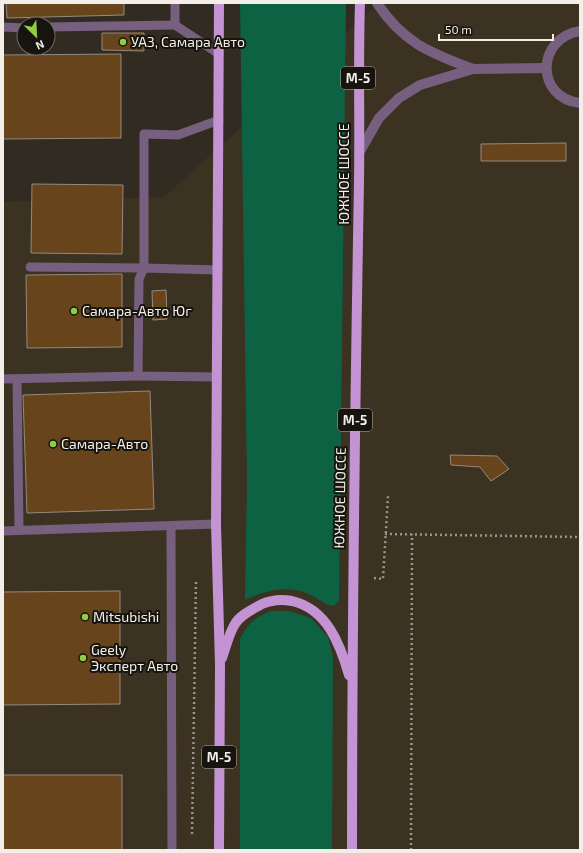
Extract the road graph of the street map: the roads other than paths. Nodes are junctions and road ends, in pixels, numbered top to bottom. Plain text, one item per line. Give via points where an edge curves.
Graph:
1 (175, 3) edge
2 (219, 3) edge
3 (360, 3) edge
4 (377, 3) edge
5 (175, 25) junction
6 (3, 27) edge
7 (56, 27) edge
8 (16, 28) edge
9 (580, 31) edge
10 (219, 54) junction
11 (546, 68) junction
12 (473, 69) junction
13 (580, 103) edge
14 (218, 120) junction
15 (359, 153) junction
16 (30, 267) dead end
17 (144, 268) junction
18 (218, 270) junction
19 (138, 376) junction
20 (217, 377) junction
21 (3, 379) edge
22 (17, 379) junction
23 (216, 524) junction
24 (171, 527) junction
25 (19, 530) junction
26 (3, 531) edge
27 (220, 664) junction
28 (352, 686) junction
29 (172, 850) edge
30 (219, 850) edge
31 (352, 850) edge

1 - 5 lane
2 - 10 main road, М-5
3 - 15 main road, ЮЖНОЕ ШОССЕ / М-5
4 - 12 street via 388,18 412,41
5 - 7 lane
5 - 10 lane
6 - 8 lane
9 - 11 street via 561,38 553,46
10 - 14 main road, М-5
11 - 12 street
11 - 13 street via 554,90 562,98
12 - 15 street via 420,85 399,98 379,118
14 - 17 lane via 178,135 144,134
14 - 18 main road, М-5
15 - 28 main road, ЮЖНОЕ ШОССЕ / М-5
16 - 17 lane
17 - 18 lane
17 - 19 lane via 139,279
18 - 20 main road, М-5
19 - 20 lane
19 - 22 lane
20 - 23 main road, М-5
21 - 22 lane
22 - 25 lane
23 - 24 lane
23 - 27 main road, М-5
24 - 25 lane
24 - 29 lane
25 - 26 lane
27 - 28 main road via 235,623 251,610 269,601 285,600 304,604 320,616 334,635
27 - 30 main road, М-5
28 - 31 main road, ЮЖНОЕ ШОССЕ / М-5

